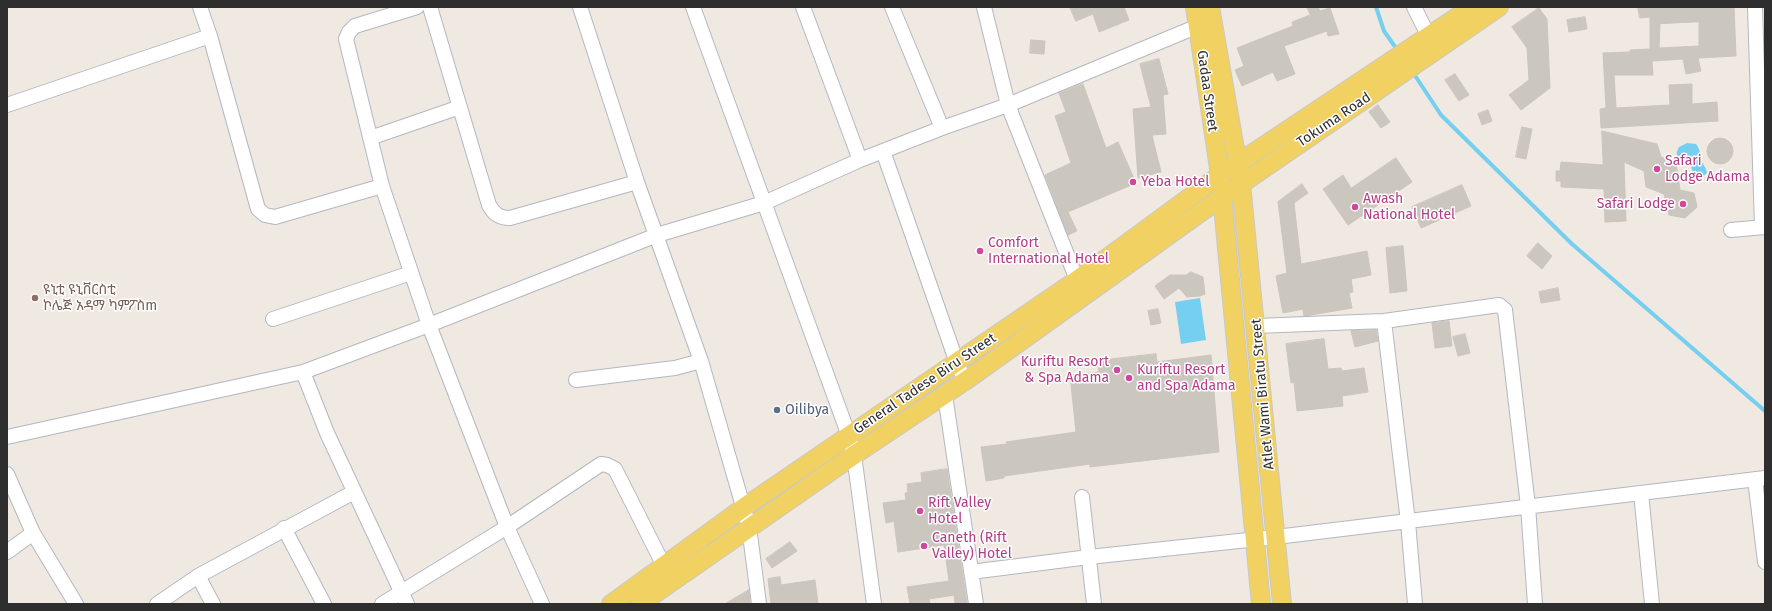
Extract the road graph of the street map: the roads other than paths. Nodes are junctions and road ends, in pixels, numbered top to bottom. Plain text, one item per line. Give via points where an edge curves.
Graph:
1 (200, 7) edge
2 (417, 7) edge
3 (430, 7) edge
4 (580, 7) edge
5 (693, 7) edge
6 (803, 7) edge
7 (892, 7) edge
8 (984, 7) edge
9 (1195, 7) edge
10 (1210, 7) edge
11 (1414, 7) edge
12 (1472, 7) edge
13 (1499, 7) edge
14 (1755, 7) edge
15 (1198, 26) junction
16 (210, 36) junction
17 (1424, 46) junction
18 (1366, 89) junction
19 (7, 105) edge
20 (1008, 105) junction
21 (460, 107) junction
22 (942, 128) junction
23 (370, 138) junction
24 (882, 151) junction
25 (860, 160) junction
26 (1238, 164) junction
27 (1220, 175) junction
28 (637, 182) junction
29 (1242, 183) junction
30 (382, 186) junction
31 (1222, 197) junction
32 (764, 204) junction
33 (1763, 227) edge
34 (1731, 230) dead end
35 (657, 235) junction
36 (411, 273) junction
37 (1077, 280) junction
38 (274, 319) dead end
39 (1384, 321) junction
40 (428, 325) junction
41 (1256, 326) junction
42 (702, 361) junction
43 (957, 363) junction
44 (303, 372) junction
45 (576, 380) dead end
46 (965, 381) junction
47 (945, 395) junction
48 (849, 436) junction
49 (7, 437) edge
50 (854, 455) junction
51 (7, 474) edge
52 (1760, 478) edge
53 (354, 492) junction
54 (1641, 493) junction
55 (1082, 496) dead end
56 (1528, 506) junction
57 (744, 508) junction
58 (1408, 522) junction
59 (508, 527) junction
60 (749, 527) junction
61 (284, 528) junction
62 (33, 534) junction
63 (1276, 537) junction
64 (1255, 539) junction
65 (7, 552) edge
66 (1089, 557) junction
67 (1765, 562) edge
68 (664, 566) junction
69 (971, 572) junction
70 (198, 576) junction
71 (404, 599) edge
72 (76, 604) edge
73 (157, 604) edge
74 (213, 604) edge
75 (324, 604) edge
76 (382, 604) edge
77 (542, 604) edge
78 (611, 604) edge
79 (640, 604) edge
80 (759, 604) edge
81 (874, 604) edge
82 (976, 604) edge
83 (1094, 604) edge
84 (1261, 604) edge
85 (1282, 604) edge
86 (1414, 604) edge
87 (1535, 604) edge
88 (1652, 604) edge

1 - 16 street
2 - 23 street via 355,26 346,39
3 - 21 street
4 - 28 street
5 - 32 street
6 - 25 street
7 - 22 street
8 - 20 street
9 - 15 main road, Gadaa Street
10 - 26 main road, Atlet Wami Biratu Street
11 - 17 street
12 - 17 main road
13 - 17 main road
14 - 33 street
15 - 20 street
15 - 27 main road, Gadaa Street
16 - 19 street
16 - 30 street via 258,209 265,215 275,217
17 - 18 main road, Tokuma Road
18 - 26 main road, Tokuma Road
18 - 29 main road, Tokuma Road
20 - 22 street
20 - 37 street
21 - 23 street
21 - 28 street via 489,205 494,213 502,218 510,218
22 - 24 street
23 - 30 street
24 - 25 street
24 - 43 street
25 - 32 street
26 - 27 main road, General Tadese Biru Street
26 - 29 main road, Atlet Wami Biratu Street
27 - 31 main road, Gadaa Street
27 - 37 main road, General Tadese Biru Street
28 - 35 street
29 - 31 main road, General Tadese Biru Street
29 - 41 main road, Atlet Wami Biratu Street
30 - 36 street
31 - 46 main road, General Tadese Biru Street
31 - 64 main road, Atlet Wami Biratu Street
32 - 35 street
32 - 48 street
33 - 34 street
35 - 40 street
35 - 42 street
36 - 38 street
36 - 40 street
37 - 43 main road, General Tadese Biru Street
39 - 41 street
39 - 56 street via 1499,306 1505,310
39 - 58 street
40 - 44 street
40 - 59 street
41 - 63 main road, Atlet Wami Biratu Street
42 - 45 street via 675,368
42 - 57 street
43 - 46 street
43 - 48 main road, General Tadese Biru Street
44 - 49 street
44 - 53 street
46 - 47 main road, General Tadese Biru Street
47 - 50 main road, General Tadese Biru Street
47 - 69 street
48 - 50 street
48 - 57 main road, General Tadese Biru Street
50 - 60 main road, General Tadese Biru Street
50 - 81 street
51 - 62 street
52 - 54 street
52 - 67 street
53 - 61 street
53 - 71 street
54 - 56 street
54 - 88 street
55 - 66 street
56 - 58 street
56 - 87 street
57 - 60 street
57 - 68 main road, General Tadese Biru Street
58 - 63 street
58 - 86 street
59 - 68 street via 601,464 607,465 615,470
59 - 71 street
59 - 77 street
60 - 79 main road, General Tadese Biru Street
60 - 80 street
61 - 70 street
61 - 75 street
62 - 65 street
62 - 72 street
63 - 64 street
63 - 85 main road, Atlet Wami Biratu Street
64 - 66 street
64 - 84 main road, Atlet Wami Biratu Street
66 - 69 street
66 - 83 street
68 - 78 main road, General Tadese Biru Street
69 - 82 street
70 - 73 street
70 - 74 street
71 - 76 street

